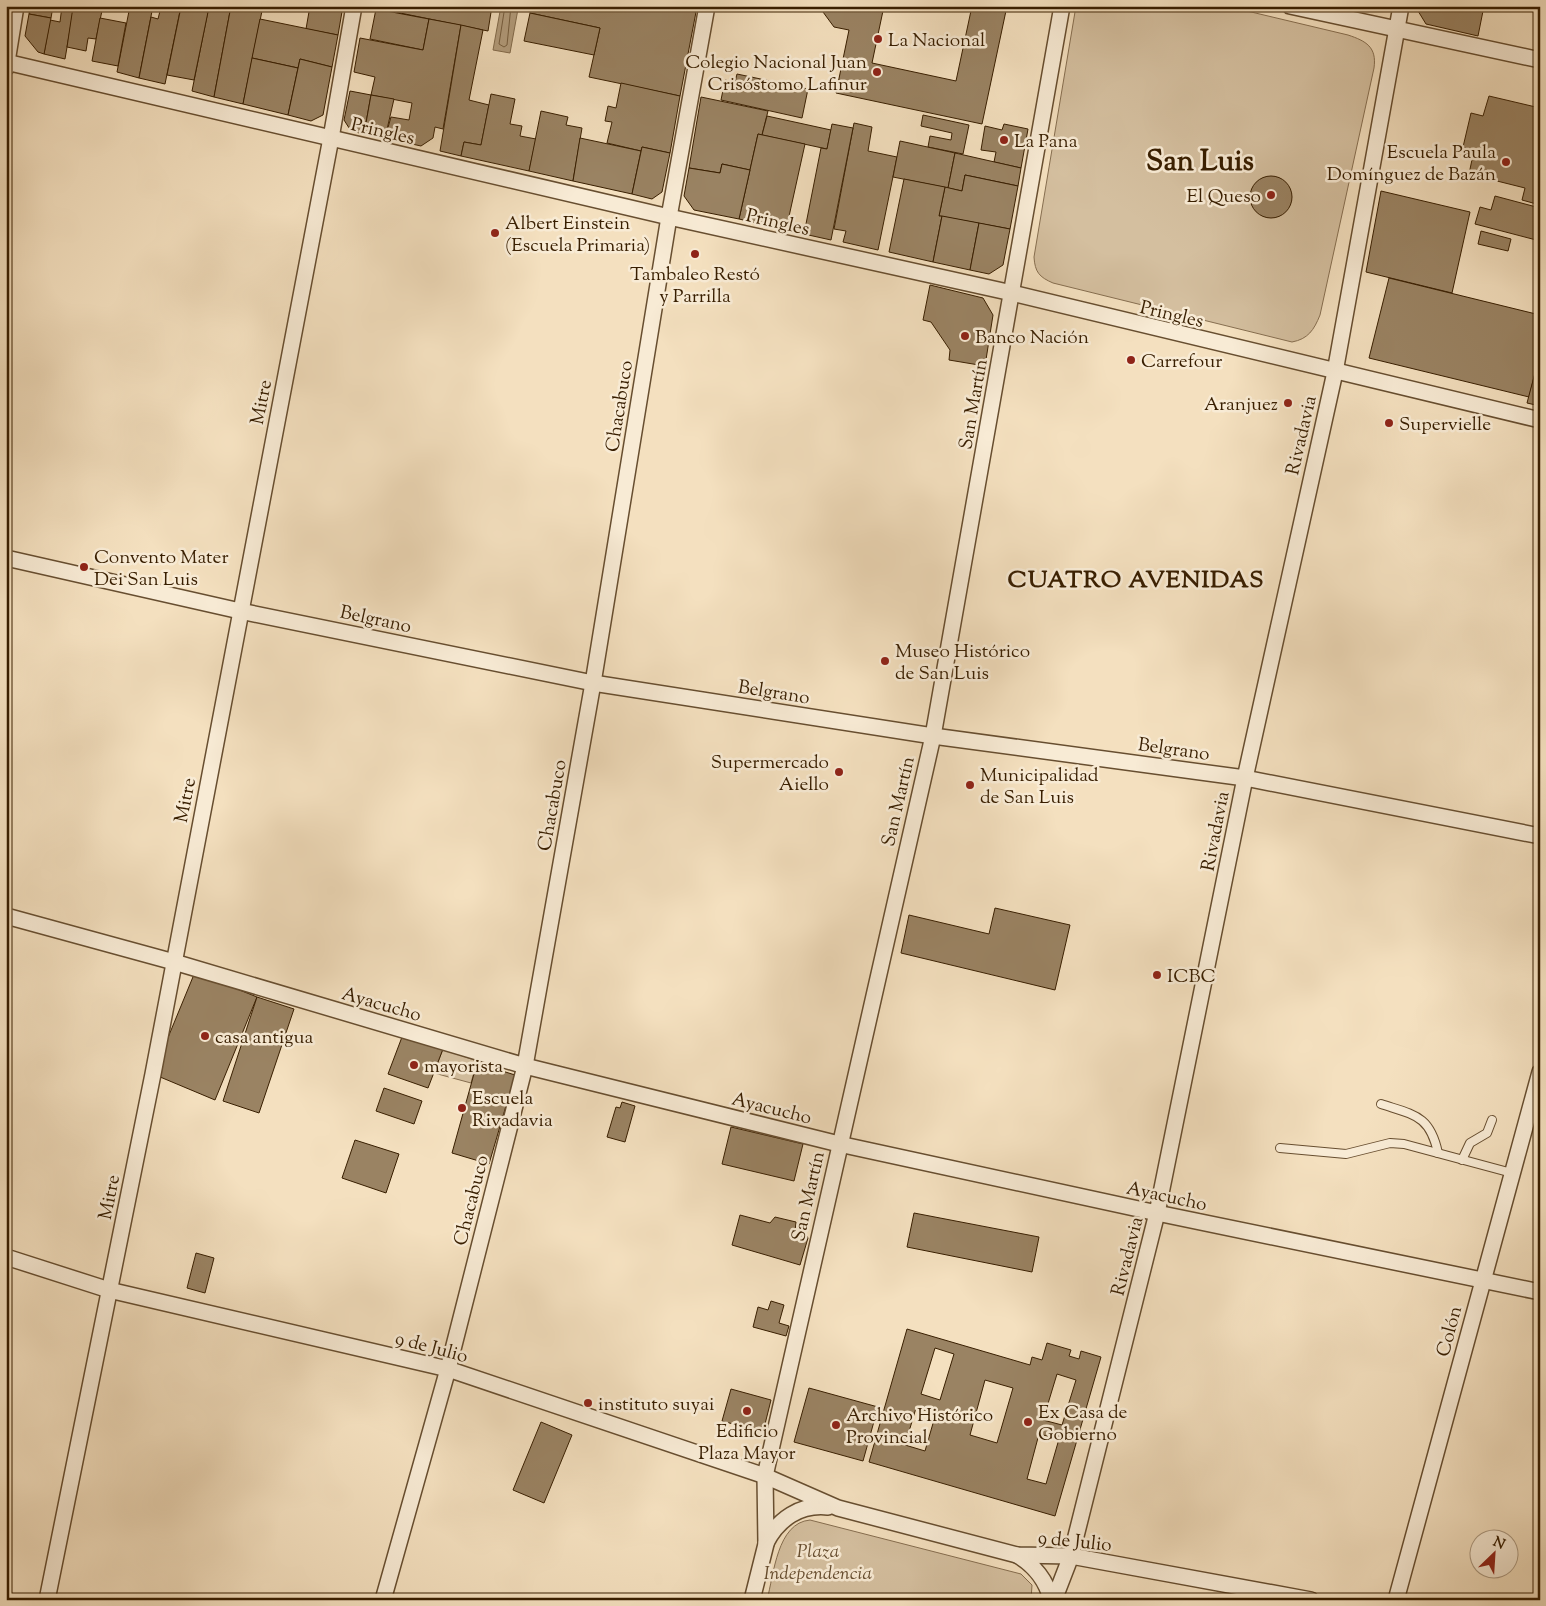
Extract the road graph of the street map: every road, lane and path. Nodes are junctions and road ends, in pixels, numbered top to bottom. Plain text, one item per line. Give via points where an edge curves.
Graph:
1 (16, 6) edge
2 (354, 6) edge
3 (707, 6) edge
4 (1062, 6) edge
5 (1290, 6) edge
6 (1402, 6) edge
7 (1396, 30) junction
8 (1540, 60) edge
9 (7, 64) edge
10 (331, 138) junction
11 (669, 217) junction
12 (1012, 294) junction
13 (1335, 372) junction
14 (1540, 420) edge
15 (6, 558) edge
16 (240, 611) junction
17 (593, 683) junction
18 (933, 736) junction
19 (1245, 778) junction
20 (1540, 836) edge
21 (6, 916) edge
22 (174, 962) junction
23 (525, 1066) junction
24 (1540, 1072) edge
25 (1381, 1104) dead end
26 (1492, 1120) dead end
27 (839, 1144) junction
28 (1280, 1148) dead end
29 (1438, 1153) junction
30 (1462, 1160) junction
31 (1512, 1173) junction
32 (1157, 1213) junction
33 (6, 1257) edge
34 (1482, 1280) junction
35 (110, 1290) junction
36 (1540, 1292) edge
37 (448, 1369) junction
38 (765, 1476) junction
39 (838, 1508) junction
40 (766, 1544) junction
41 (1017, 1555) junction
42 (1071, 1556) junction
43 (47, 1600) edge
44 (384, 1600) edge
45 (752, 1600) edge
46 (1053, 1600) edge
47 (1312, 1600) edge
48 (1396, 1600) edge

1 - 9 street
2 - 10 street, Mitre
3 - 11 street, Chacabuco
4 - 12 street, San Martín
5 - 7 street
6 - 7 street, Rivadavia
7 - 8 street
7 - 13 street, Rivadavia
9 - 10 street, Pringles
10 - 11 street, Pringles
10 - 16 street, Mitre
11 - 12 street, Pringles
11 - 17 street, Chacabuco
12 - 13 street, Pringles
12 - 18 street, San Martín
13 - 14 street, Pringles
13 - 19 street, Rivadavia
15 - 16 street, Belgrano
16 - 17 street, Belgrano
16 - 22 street, Mitre
17 - 18 street, Belgrano
17 - 23 street, Chacabuco
18 - 19 street, Belgrano
18 - 27 street, San Martín
19 - 20 street, Belgrano
19 - 32 street, Rivadavia
21 - 22 street, Ayacucho
22 - 23 street, Ayacucho
22 - 35 street, Mitre
23 - 27 street, Ayacucho
23 - 37 street, Chacabuco
24 - 31 street, Colón
25 - 29 lane via 1419,1116 1425,1121 1435,1137
26 - 30 lane via 1487,1133 1470,1143
27 - 32 street, Ayacucho
27 - 38 street, San Martín
28 - 29 lane via 1346,1154 1390,1143
29 - 30 lane
30 - 31 lane
31 - 34 street, Colón
32 - 34 street, Ayacucho
32 - 42 street, Rivadavia
33 - 35 street, 9 de Julio
34 - 36 street, Ayacucho
34 - 48 street, Colón
35 - 37 street, 9 de Julio
35 - 43 street, Mitre
37 - 38 street, 9 de Julio
37 - 44 street, Chacabuco
38 - 39 street, 9 de Julio
38 - 40 street, San Martín
39 - 40 street, 9 de Julio via 818,1506 798,1510 776,1526
39 - 41 street, 9 de Julio
40 - 45 street, San Martín
41 - 42 street, 9 de Julio
41 - 46 street via 1042,1578
42 - 46 street, Rivadavia
42 - 47 street, 9 de Julio

